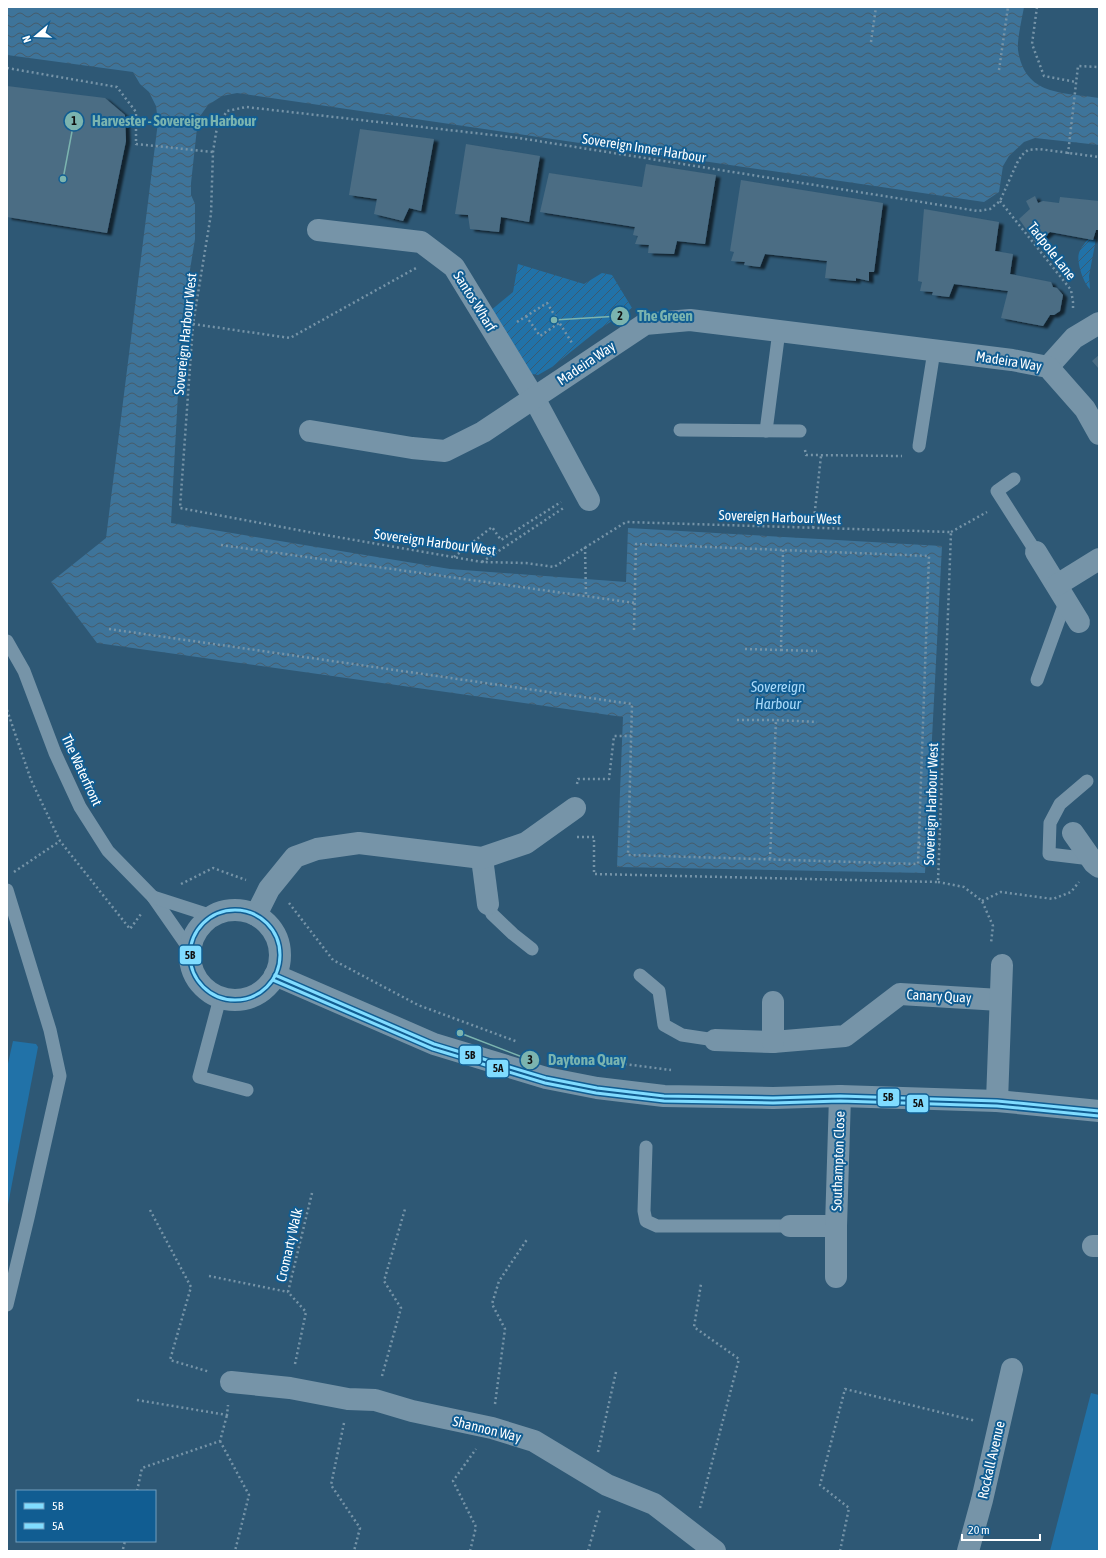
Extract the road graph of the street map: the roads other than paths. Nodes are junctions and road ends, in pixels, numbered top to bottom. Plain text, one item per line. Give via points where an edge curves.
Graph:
1 (318, 230) dead end
2 (1099, 323) edge
3 (779, 331) junction
4 (934, 350) junction
5 (1048, 367) junction
6 (534, 398) junction
7 (680, 430) dead end
8 (310, 431) dead end
9 (766, 431) junction
10 (800, 431) road end
11 (1099, 434) edge
12 (919, 446) road end
13 (1014, 479) dead end
14 (586, 494) road end
15 (1036, 552) joint
16 (1099, 559) edge
17 (1062, 592) junction
18 (1079, 622) dead end
19 (7, 641) edge
20 (1037, 680) dead end
21 (1088, 781) dead end
22 (575, 808) road end
23 (1073, 833) dead end
24 (482, 858) junction
25 (1095, 863) edge
26 (7, 890) edge
27 (153, 897) junction
28 (488, 904) joint
29 (256, 915) junction
30 (212, 916) junction
31 (532, 948) dead end
32 (190, 950) junction
33 (1002, 965) road end
34 (275, 975) junction
35 (640, 975) dead end
36 (220, 998) junction
37 (1000, 1000) junction
38 (774, 1002) dead end
39 (715, 1040) joint
40 (772, 1042) junction
41 (247, 1090) dead end
42 (840, 1096) junction
43 (997, 1101) junction
44 (1099, 1111) edge
45 (646, 1147) dead end
46 (790, 1226) joint
47 (836, 1226) junction
48 (836, 1277) dead end
49 (7, 1305) edge
50 (1012, 1369) dead end
51 (230, 1382) road end
52 (715, 1551) edge
53 (968, 1551) edge

1 - 6 street, Santos Wharf via 421,242 454,267
2 - 5 street via 1074,338
3 - 4 street, Madeira Way
3 - 6 street, Madeira Way via 690,320 645,324
3 - 9 lane
4 - 5 street, Madeira Way
4 - 12 lane
5 - 11 street, Madeira Way via 1085,409
6 - 8 street, Madeira Way via 483,432 445,451
6 - 14 street
7 - 9 lane
9 - 10 lane
13 - 15 lane via 997,491
15 - 17 street
16 - 17 street
17 - 18 street
17 - 20 lane
19 - 27 lane, The Waterfront via 24,670 55,753 80,807 108,851
21 - 25 lane via 1060,804 1050,823 1049,854
22 - 24 street via 526,843
23 - 25 street
24 - 28 street
24 - 29 street via 359,843 324,848 295,857 269,889
26 - 49 lane via 48,1023 60,1076
27 - 30 lane, The Waterfront
27 - 32 lane, The Waterfront
28 - 31 lane via 492,914
29 - 30 street via 242,910 226,910
29 - 34 street via 275,935 279,948 279,962
30 - 32 street via 197,930
32 - 36 street via 190,965 197,979 207,990
33 - 37 street
34 - 36 street via 268,986 258,994 246,999
34 - 42 street via 434,1044 546,1078 597,1088 664,1096
35 - 39 lane via 659,991 664,1024 682,1035
36 - 41 lane via 200,1077
37 - 40 street, Canary Quay via 900,994 844,1036
37 - 43 street
38 - 40 street
39 - 40 street, Canary Quay
42 - 43 street
42 - 47 street, Southampton Close
43 - 44 street
45 - 46 lane via 646,1221 657,1226
46 - 47 street, Southampton Close
47 - 48 street, Southampton Close
50 - 53 street, Rockall Avenue
51 - 52 street, Shannon Way via 290,1388 348,1399 375,1400 412,1411 492,1428 534,1441 600,1481 654,1504

